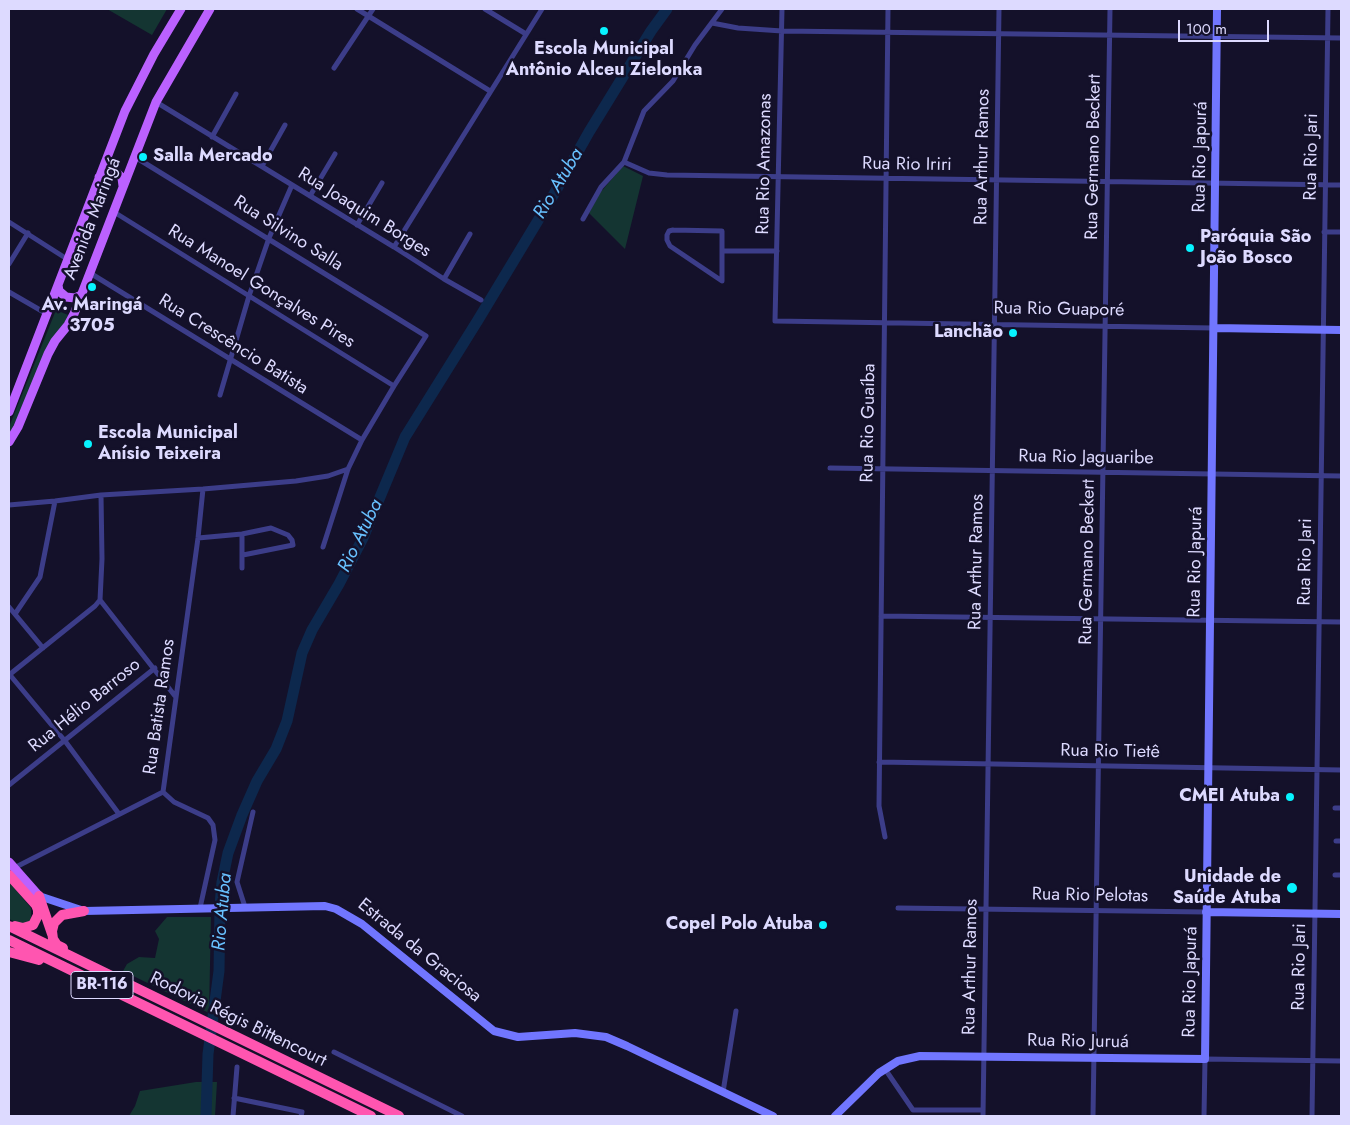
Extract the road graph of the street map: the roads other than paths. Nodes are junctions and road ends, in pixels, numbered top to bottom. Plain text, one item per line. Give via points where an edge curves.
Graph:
1 (181, 9) edge
2 (210, 9) edge
3 (357, 9) edge
4 (373, 9) edge
5 (485, 9) edge
6 (542, 9) edge
7 (722, 9) edge
8 (782, 9) edge
9 (888, 9) edge
10 (999, 9) edge
11 (1110, 9) edge
12 (1218, 9) edge
13 (1328, 9) edge
14 (369, 16) junction
15 (712, 24) junction
16 (782, 31) junction
17 (888, 32) junction
18 (526, 34) junction
19 (999, 34) junction
20 (1109, 35) junction
21 (1217, 36) junction
22 (1328, 38) junction
23 (1341, 38) edge
24 (334, 68) dead end
25 (490, 91) junction
26 (236, 94) dead end
27 (156, 102) junction
28 (285, 125) dead end
29 (212, 137) junction
30 (334, 154) dead end
31 (135, 157) junction
32 (624, 162) junction
33 (262, 166) junction
34 (778, 177) junction
35 (99, 178) junction
36 (886, 178) junction
37 (997, 180) junction
38 (1107, 181) junction
39 (382, 183) dead end
40 (1215, 183) junction
41 (1325, 184) junction
42 (292, 185) junction
43 (1341, 185) edge
44 (123, 186) junction
45 (310, 196) junction
46 (114, 212) junction
47 (583, 219) dead end
48 (9, 222) edge
49 (357, 225) junction
50 (1324, 232) junction
51 (1341, 232) edge
52 (28, 233) junction
53 (470, 234) dead end
54 (269, 238) junction
55 (394, 247) junction
56 (723, 251) junction
57 (777, 251) junction
58 (67, 259) junction
59 (9, 264) edge
60 (90, 273) junction
61 (444, 280) junction
62 (58, 285) junction
63 (9, 292) edge
64 (81, 295) junction
65 (249, 296) junction
66 (481, 300) dead end
67 (47, 314) junction
68 (776, 321) joint
69 (884, 322) junction
70 (994, 324) junction
71 (1105, 326) junction
72 (1214, 328) junction
73 (1323, 329) junction
74 (1341, 330) edge
75 (230, 358) junction
76 (394, 386) junction
77 (220, 395) dead end
78 (9, 412) edge
79 (362, 440) junction
80 (9, 442) edge
81 (830, 468) dead end
82 (348, 469) junction
83 (883, 469) junction
84 (992, 470) junction
85 (1103, 472) junction
86 (1212, 474) junction
87 (1321, 475) junction
88 (1341, 476) edge
89 (203, 489) junction
90 (101, 495) junction
91 (55, 501) junction
92 (9, 505) edge
93 (242, 534) junction
94 (198, 538) junction
95 (323, 548) dead end
96 (243, 555) junction
97 (242, 568) dead end
98 (100, 600) junction
99 (9, 607) edge
100 (15, 614) junction
101 (881, 616) junction
102 (990, 618) junction
103 (1100, 619) junction
104 (1210, 621) junction
105 (1319, 622) junction
106 (1341, 622) edge
107 (43, 648) junction
108 (155, 668) junction
109 (9, 675) edge
110 (176, 696) junction
111 (65, 741) junction
112 (879, 762) junction
113 (988, 764) junction
114 (1098, 766) junction
115 (1208, 768) junction
116 (1317, 770) junction
117 (1341, 770) edge
118 (9, 784) edge
119 (163, 792) junction
120 (254, 812) dead end
121 (119, 814) junction
122 (885, 837) dead end
123 (10, 868) edge
124 (1335, 875) dead end
125 (1341, 875) edge
126 (40, 896) junction
127 (246, 907) junction
128 (200, 908) junction
129 (898, 908) dead end
130 (986, 909) junction
131 (84, 911) junction
132 (1096, 911) junction
133 (1206, 912) junction
134 (1315, 914) junction
135 (1341, 914) edge
136 (9, 925) edge
137 (52, 935) junction
138 (9, 940) edge
139 (9, 952) edge
140 (154, 998) junction
141 (148, 1008) junction
142 (736, 1011) dead end
143 (334, 1052) dead end
144 (984, 1056) junction
145 (1094, 1057) junction
146 (1205, 1059) junction
147 (1313, 1060) junction
148 (1341, 1061) edge
149 (237, 1067) dead end
150 (885, 1069) junction
151 (723, 1092) junction
152 (234, 1098) junction
153 (983, 1113) edge
154 (233, 1116) edge
155 (301, 1116) edge
156 (371, 1116) edge
157 (399, 1116) edge
158 (462, 1116) edge
159 (773, 1116) edge
160 (835, 1116) edge
161 (1093, 1116) edge
162 (1204, 1116) edge
163 (1312, 1116) edge

1 - 35 main road, Avenida Maringá via 136,89
2 - 27 main road, Avenida Maringá
3 - 14 street
4 - 14 street
5 - 18 street
6 - 18 street
7 - 15 street
8 - 16 street, Rua Rio Amazonas
9 - 17 street, Rua Rio Guaíba
10 - 19 street, Rua Arthur Ramos
11 - 20 street, Rua Germano Beckert
12 - 21 street, Rua Rio Japurá
13 - 22 street, Rua Rio Jari
14 - 24 street
14 - 25 street
15 - 16 street
15 - 32 street via 673,81 644,111
16 - 17 street
16 - 34 street, Rua Rio Amazonas
17 - 19 street
17 - 36 street, Rua Rio Guaíba
18 - 25 street
19 - 20 street
19 - 37 street, Rua Arthur Ramos
20 - 21 street
20 - 38 street, Rua Germano Beckert
21 - 22 street
21 - 40 street, Rua Rio Japurá
22 - 23 street
22 - 41 street, Rua Rio Jari
25 - 55 street
26 - 29 street
27 - 29 street, Rua Joaquim Borges
27 - 31 main road, Avenida Maringá
28 - 33 street
29 - 33 street, Rua Joaquim Borges
30 - 45 street
31 - 44 main road, Avenida Maringá
31 - 54 street, Rua Silvino Salla
32 - 34 street, Rua Rio Iriri via 649,173 667,175
32 - 47 street via 601,187
33 - 42 street, Rua Joaquim Borges
34 - 36 street, Rua Rio Iriri
34 - 57 street, Rua Rio Amazonas
35 - 44 main road via 112,170 120,174
35 - 58 main road, Avenida Maringá
36 - 37 street, Rua Rio Iriri
36 - 69 street, Rua Rio Guaíba
37 - 38 street, Rua Rio Iriri
37 - 70 street, Rua Arthur Ramos
38 - 40 street, Rua Rio Iriri
38 - 71 street, Rua Germano Beckert
39 - 49 street
40 - 41 street, Rua Rio Iriri
40 - 72 street, Rua Rio Japurá
41 - 43 street, Rua Rio Iriri
41 - 50 street, Rua Rio Jari
42 - 45 street, Rua Joaquim Borges
42 - 54 street
44 - 46 main road, Avenida Maringá
45 - 49 street, Rua Joaquim Borges
46 - 60 main road, Avenida Maringá
46 - 65 street, Rua Manoel Gonçalves Pires
48 - 52 street
49 - 55 street, Rua Joaquim Borges
50 - 51 street
50 - 73 street, Rua Rio Jari
52 - 58 street
52 - 59 street
53 - 61 street
54 - 65 street
54 - 76 street, Rua Silvino Salla via 426,336
55 - 61 street, Rua Joaquim Borges
56 - 56 street via 722,231 673,230 667,235 675,250 722,281
56 - 57 street
57 - 68 street, Rua Rio Amazonas
58 - 62 main road, Avenida Maringá
60 - 64 main road, Avenida Maringá
60 - 75 street, Rua Crescêncio Batista
61 - 66 street, Rua Joaquim Borges
62 - 64 main road via 66,297
62 - 67 main road, Avenida Maringá
63 - 67 street
64 - 80 main road, Avenida Maringá via 68,325 54,341
65 - 75 street
65 - 76 street, Rua Manoel Gonçalves Pires
67 - 78 main road, Avenida Maringá
68 - 69 street, Rua Rio Guaporé
69 - 70 street, Rua Rio Guaporé
69 - 83 street, Rua Rio Guaíba
70 - 71 street, Rua Rio Guaporé
70 - 84 street, Rua Arthur Ramos
71 - 72 street, Rua Rio Guaporé
71 - 85 street, Rua Germano Beckert
72 - 73 street, Rua Rio Guaporé
72 - 86 street, Rua Rio Japurá
73 - 74 street, Rua Rio Guaporé
73 - 87 street, Rua Rio Jari
75 - 77 street
75 - 79 street, Rua Crescêncio Batista
76 - 79 street
79 - 82 street
81 - 83 street, Rua Rio Jaguaribe
82 - 89 street via 296,481
82 - 95 street
83 - 84 street, Rua Rio Jaguaribe
83 - 101 street, Rua Rio Guaíba
84 - 85 street, Rua Rio Jaguaribe
84 - 102 street, Rua Arthur Ramos
85 - 86 street, Rua Rio Jaguaribe
85 - 103 street, Rua Germano Beckert
86 - 87 street, Rua Rio Jaguaribe
86 - 104 street, Rua Rio Japurá
87 - 88 street, Rua Rio Jaguaribe
87 - 105 street, Rua Rio Jari
89 - 90 street
89 - 94 street, Rua Batista Ramos
90 - 91 street
90 - 98 street
91 - 92 street
91 - 100 street via 40,577
93 - 94 street
93 - 96 street
93 - 96 street via 271,528 288,535 293,545
94 - 110 street, Rua Batista Ramos
96 - 97 street
98 - 107 street
98 - 108 street
99 - 100 street
100 - 107 street
101 - 102 street
101 - 112 street, Rua Rio Guaíba
102 - 103 street
102 - 113 street, Rua Arthur Ramos
103 - 104 street
103 - 114 street, Rua Germano Beckert
104 - 105 street
104 - 115 street, Rua Rio Japurá
105 - 106 street
105 - 116 street, Rua Rio Jari
107 - 109 street
108 - 110 street
108 - 111 street, Rua Hélio Barroso
109 - 111 street
110 - 119 street, Rua Batista Ramos
111 - 118 street, Rua Hélio Barroso
111 - 121 street
112 - 113 street, Rua Rio Tietê
112 - 122 street, Rua Rio Guaíba via 878,806
113 - 114 street, Rua Rio Tietê
113 - 130 street, Rua Arthur Ramos
114 - 115 street, Rua Rio Tietê
114 - 132 street, Rua Germano Beckert
115 - 116 street, Rua Rio Tietê
115 - 133 street, Rua Rio Japurá
116 - 117 street, Rua Rio Tietê
116 - 134 street, Rua Rio Jari
119 - 121 street, Rua Batista Ramos
119 - 128 street via 174,802 208,818 214,825 215,840
120 - 127 street via 237,882
121 - 123 street, Rua Batista Ramos
123 - 126 main road, Estrada da Graciosa
123 - 136 highway via 36,905 38,915 29,927
124 - 125 street
126 - 131 street, Estrada da Graciosa
126 - 137 highway
127 - 128 street, Estrada da Graciosa
127 - 151 street, Estrada da Graciosa via 336,908 362,924 494,1031 518,1037 575,1033 606,1037
128 - 131 street, Estrada da Graciosa
129 - 130 street, Rua Rio Pelotas
130 - 132 street, Rua Rio Pelotas
130 - 144 street, Rua Arthur Ramos
131 - 137 highway via 59,917
132 - 133 street, Rua Rio Pelotas
132 - 145 street, Rua Germano Beckert
133 - 134 street, Rua Rio Pelotas
133 - 146 street, Rua Rio Japurá
134 - 135 street, Rua Rio Pelotas
134 - 147 street, Rua Rio Jari
136 - 140 highway, Rodovia Régis Bittencourt / BR-116
137 - 140 highway via 58,945 115,973
138 - 141 highway, Rodovia Régis Bittencourt / BR-116
139 - 141 highway via 35,958 104,992
140 - 157 highway, Rodovia Régis Bittencourt / BR-116
141 - 156 highway, Rodovia Régis Bittencourt / BR-116
142 - 151 street
143 - 158 street
144 - 145 street, Rua Rio Juruá
144 - 150 street, Rua Rio Juruá via 920,1056
144 - 153 street, Rua Arthur Ramos
145 - 146 street, Rua Rio Juruá
145 - 161 street, Rua Germano Beckert
146 - 147 street, Rua Rio Juruá
146 - 162 street, Rua Rio Japurá
147 - 148 street, Rua Rio Juruá
147 - 163 street, Rua Rio Jari
149 - 152 street
150 - 153 street via 913,1110
150 - 160 street, Rua Rio Juruá
151 - 159 street, Estrada da Graciosa
152 - 154 street
152 - 155 street via 302,1112

